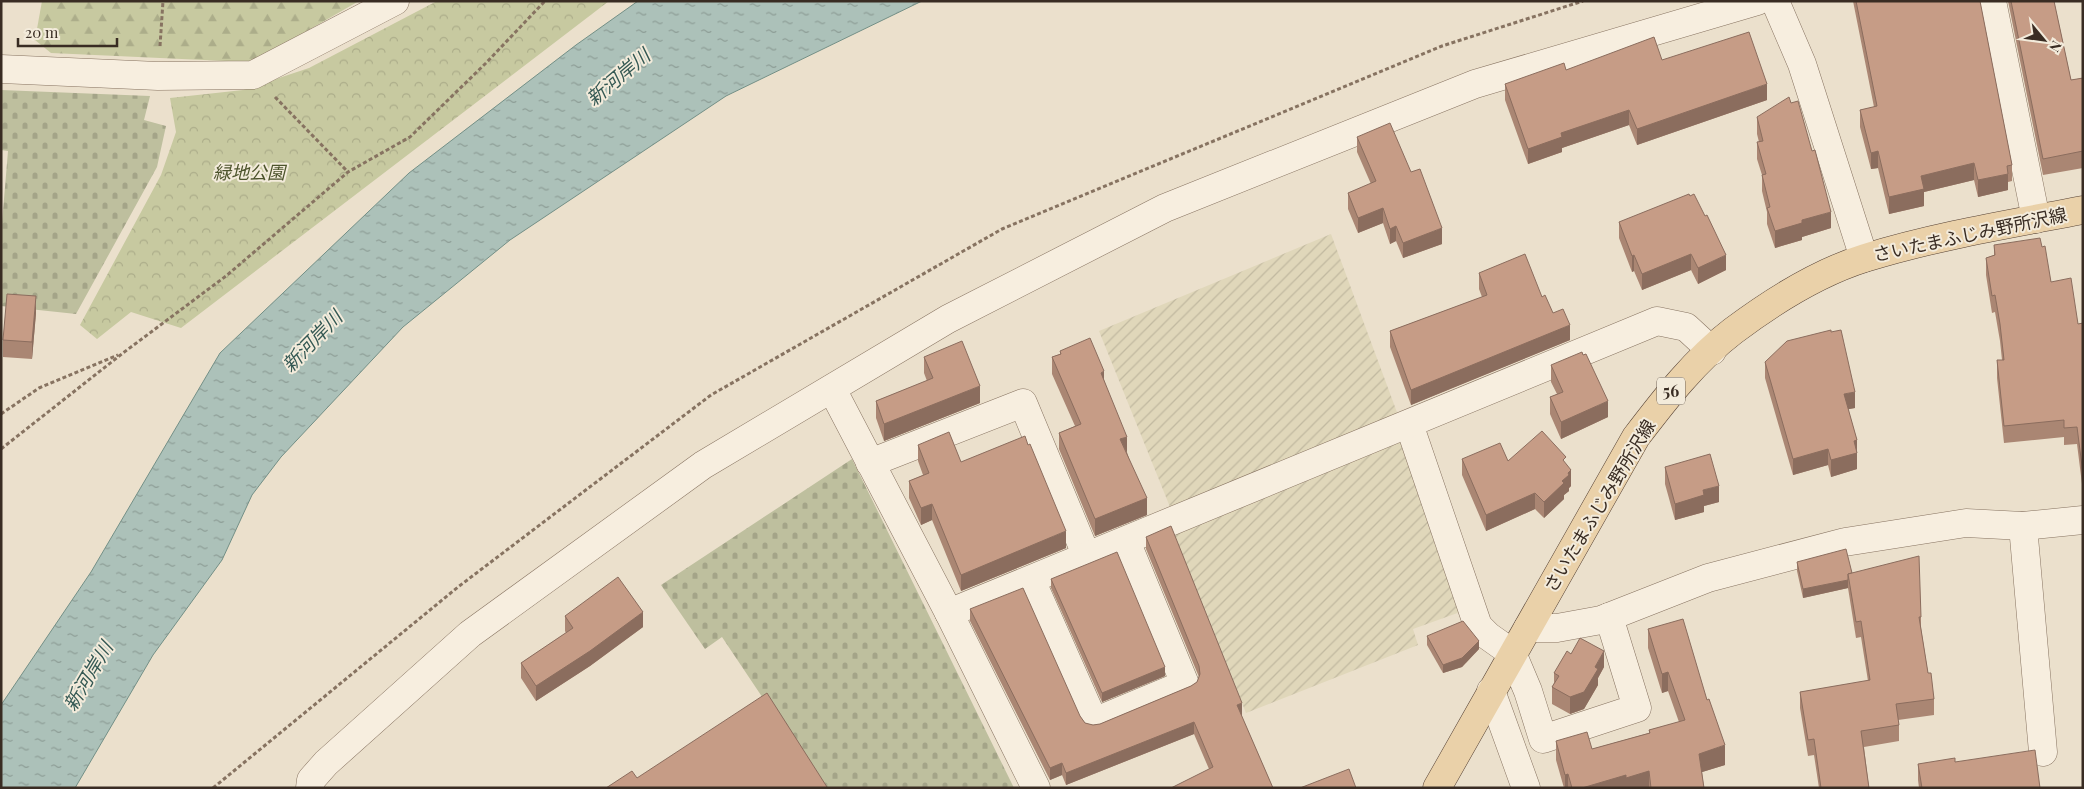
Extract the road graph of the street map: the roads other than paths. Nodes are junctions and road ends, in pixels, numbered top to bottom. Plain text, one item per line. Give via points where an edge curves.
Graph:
1 (395, 1) edge
2 (1757, 1) edge
3 (1775, 1) edge
4 (1992, 1) edge
5 (1, 69) edge
6 (2083, 210) edge
7 (2036, 218) junction
8 (1864, 258) junction
9 (1712, 351) junction
10 (832, 389) junction
11 (1409, 424) junction
12 (870, 462) junction
13 (2083, 520) edge
14 (2023, 526) junction
15 (1126, 541) junction
16 (1087, 557) junction
17 (1031, 580) junction
18 (948, 613) junction
19 (1609, 617) junction
20 (1528, 628) junction
21 (1512, 653) junction
22 (1491, 691) junction
23 (2043, 752) dead end
24 (310, 788) edge
25 (1036, 788) edge
26 (1437, 788) edge
27 (1526, 788) edge

1 - 5 street via 253,75 158,76
2 - 10 street via 1475,84 1165,208 948,319
3 - 8 street via 1802,64
4 - 7 street
6 - 7 main road, さいたまふじみ野所沢線 / 56
7 - 8 main road, さいたまふじみ野所沢線 / 56
8 - 9 main road, さいたまふじみ野所沢線 / 56 via 1794,290 1732,332
9 - 11 street via 1686,328 1657,321
9 - 20 main road, さいたまふじみ野所沢線 / 56 via 1676,385 1636,437
10 - 12 street
10 - 24 street via 703,465 470,634 326,763 311,780
11 - 15 street
11 - 21 street via 1478,626
12 - 16 street via 1023,403
12 - 18 street
13 - 14 street
14 - 19 street via 1966,522 1845,542 1708,578
14 - 23 street
15 - 16 street
15 - 17 street via 1185,684 1094,722
16 - 17 street
17 - 18 street
18 - 25 street
19 - 20 street via 1558,628
19 - 21 street via 1637,708 1543,739
20 - 21 main road, さいたまふじみ野所沢線 / 56
21 - 22 main road, さいたまふじみ野所沢線 / 56
22 - 26 main road, さいたまふじみ野所沢線 / 56
22 - 27 street

